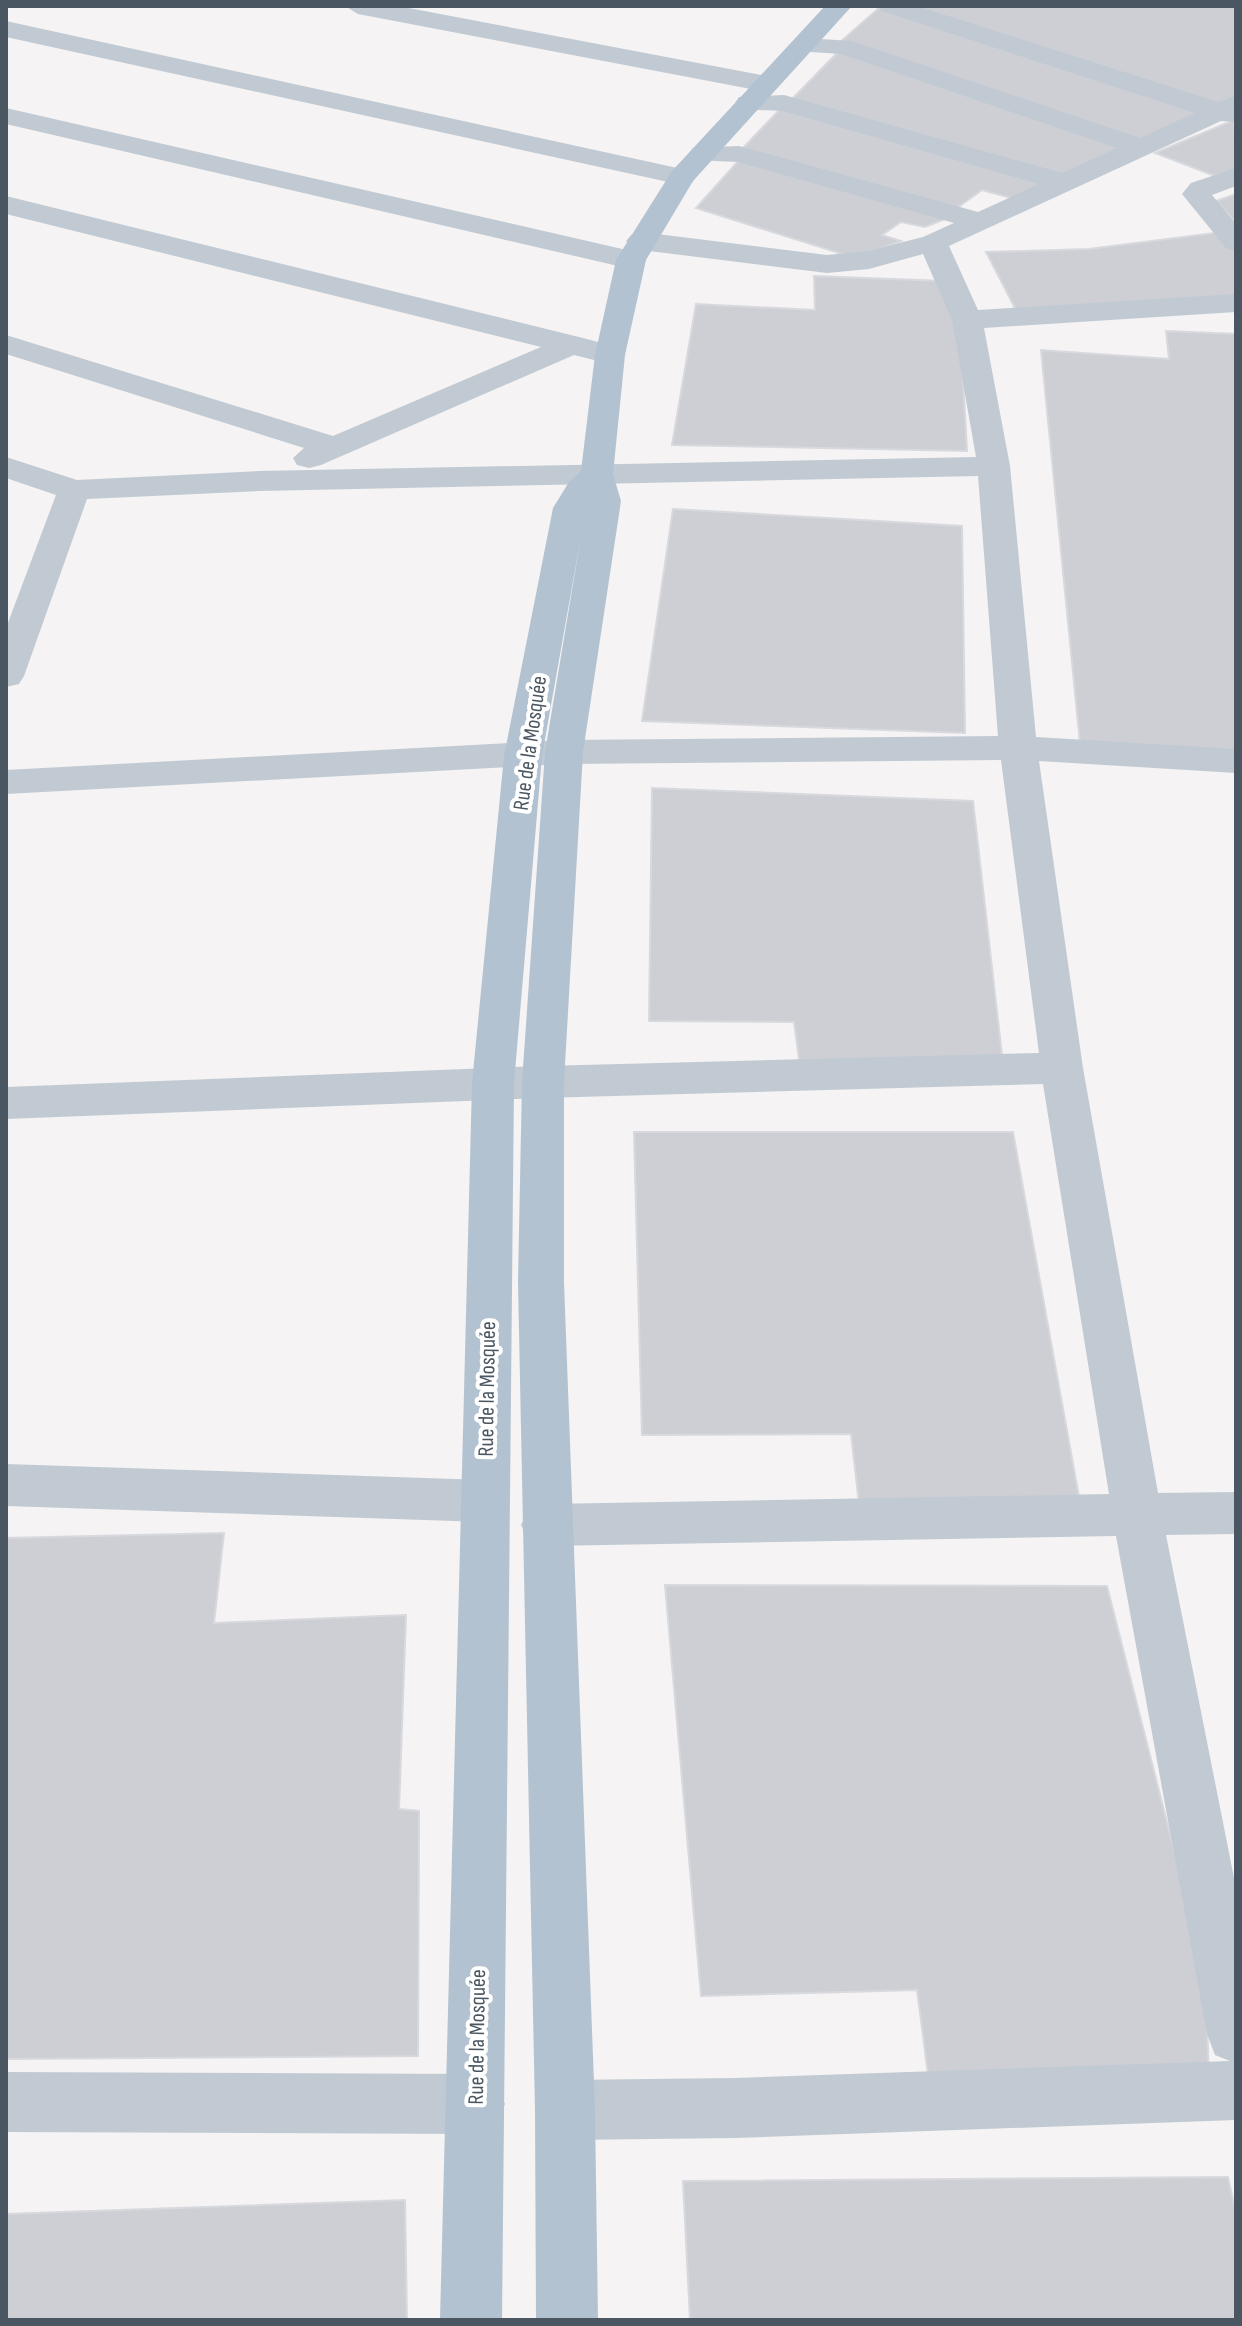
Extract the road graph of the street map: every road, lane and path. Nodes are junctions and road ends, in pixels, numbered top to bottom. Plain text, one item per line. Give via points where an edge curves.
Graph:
1 (358, 6) edge
2 (839, 6) edge
3 (891, 6) edge
4 (6, 29) edge
5 (804, 46) junction
6 (757, 94) junction
7 (1230, 111) edge
8 (6, 116) edge
9 (1140, 147) junction
10 (703, 154) junction
11 (1236, 176) edge
12 (682, 177) junction
13 (1063, 182) junction
14 (6, 205) edge
15 (979, 221) junction
16 (1236, 242) edge
17 (933, 243) junction
18 (636, 251) junction
19 (1236, 303) edge
20 (967, 320) junction
21 (6, 344) edge
22 (572, 345) junction
23 (610, 355) junction
24 (334, 447) junction
25 (994, 466) junction
26 (6, 467) edge
27 (597, 474) junction
28 (259, 481) junction
29 (74, 490) junction
30 (6, 676) edge
31 (1018, 748) junction
32 (543, 754) junction
33 (1236, 761) edge
34 (6, 782) edge
35 (1062, 1068) junction
36 (543, 1082) junction
37 (493, 1083) junction
38 (6, 1103) edge
39 (6, 1485) edge
40 (484, 1501) junction
41 (1236, 1513) edge
42 (1137, 1514) junction
43 (546, 1525) junction
44 (1236, 2034) edge
45 (1236, 2090) edge
46 (6, 2102) edge
47 (475, 2104) junction
48 (565, 2110) junction
49 (471, 2320) edge
50 (567, 2320) edge

1 - 6 street
2 - 5 main road
3 - 7 street
4 - 12 street
5 - 6 main road
5 - 9 street via 843,46
6 - 10 main road
6 - 13 street
7 - 9 street
8 - 18 street
9 - 13 street
10 - 12 main road
10 - 15 street via 739,154
11 - 16 street via 1196,194
12 - 18 main road
13 - 15 street
14 - 22 street
15 - 17 street
17 - 18 street via 869,260 827,264
17 - 20 street
18 - 23 main road
19 - 20 street
20 - 25 street
21 - 24 street
22 - 23 street
22 - 24 street
23 - 27 main road
24 - 28 street
25 - 27 street
25 - 31 street
26 - 29 street
27 - 28 street
27 - 32 main road via 604,501
28 - 29 street
29 - 30 street
31 - 32 street
31 - 33 street
31 - 35 street
32 - 34 street
32 - 36 main road
32 - 37 main road, Rue de la Mosquée
35 - 36 street
35 - 42 street
36 - 37 street
36 - 43 main road
37 - 38 street
37 - 40 main road, Rue de la Mosquée
39 - 40 street
40 - 47 main road, Rue de la Mosquée
41 - 42 street
42 - 43 street
42 - 44 street
43 - 48 main road
45 - 48 street
46 - 47 street
47 - 49 main road, Rue de la Mosquée
48 - 50 main road

